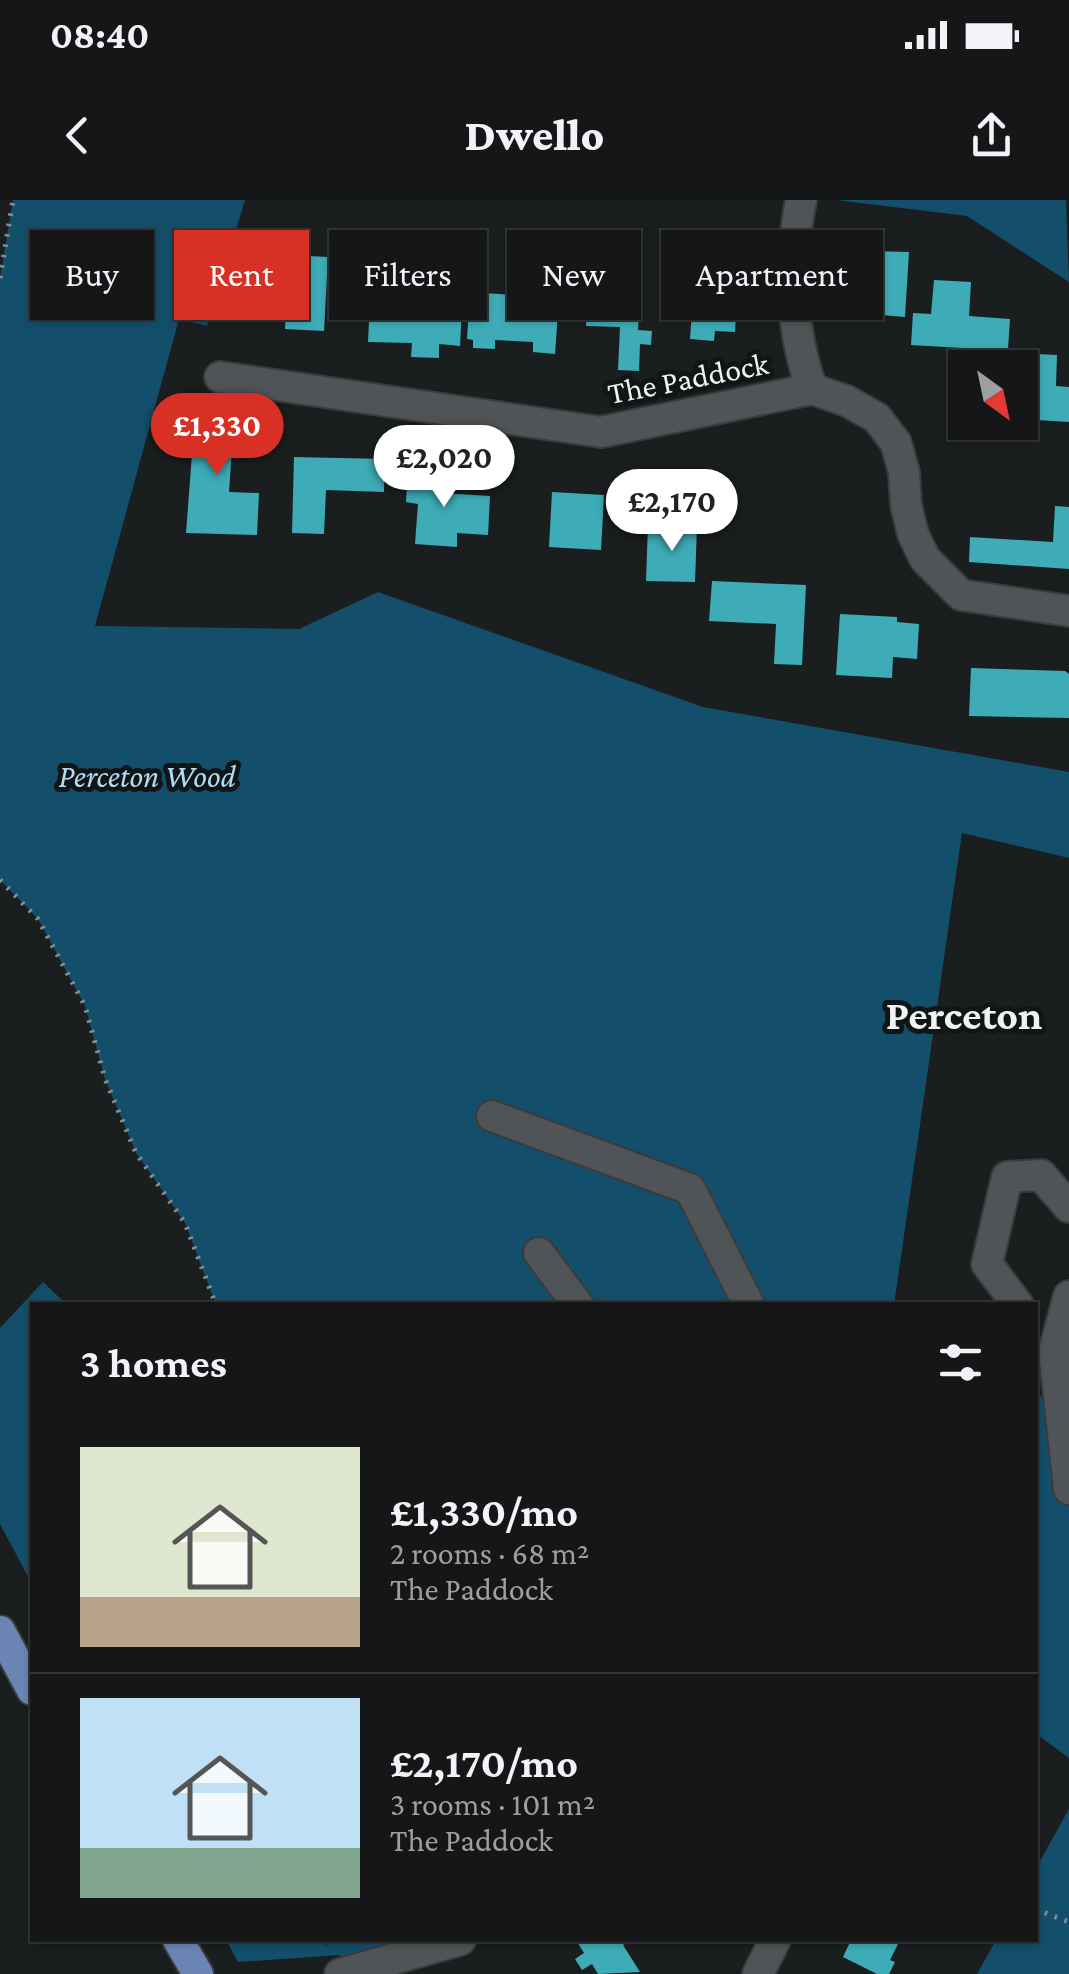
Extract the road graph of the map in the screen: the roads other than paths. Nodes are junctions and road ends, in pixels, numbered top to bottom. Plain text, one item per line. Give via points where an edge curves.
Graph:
1 (800, 200) edge
2 (220, 377) dead end
3 (812, 389) junction
4 (1069, 611) edge
5 (492, 1116) dead end
6 (1069, 1207) edge
7 (539, 1253) dead end
8 (1069, 1296) edge
9 (576, 1302) edge
10 (747, 1302) edge
11 (1016, 1302) edge
12 (1045, 1351) edge
13 (1069, 1490) edge
14 (0, 1632) edge
15 (30, 1686) edge
16 (179, 1942) edge
17 (453, 1942) edge
18 (774, 1942) edge
19 (198, 1974) edge
20 (340, 1974) edge
21 (758, 1974) edge

1 - 3 street, The Paddock via 792,275 800,350
2 - 3 street, The Paddock via 600,432
3 - 4 street, The Paddock via 877,418 896,443 913,534 926,559 961,594
5 - 10 street via 690,1188
6 - 11 street via 1041,1174 1007,1177 987,1264
7 - 9 street
8 - 12 street
12 - 13 street
14 - 15 main road
16 - 19 main road
17 - 20 street
18 - 21 street

